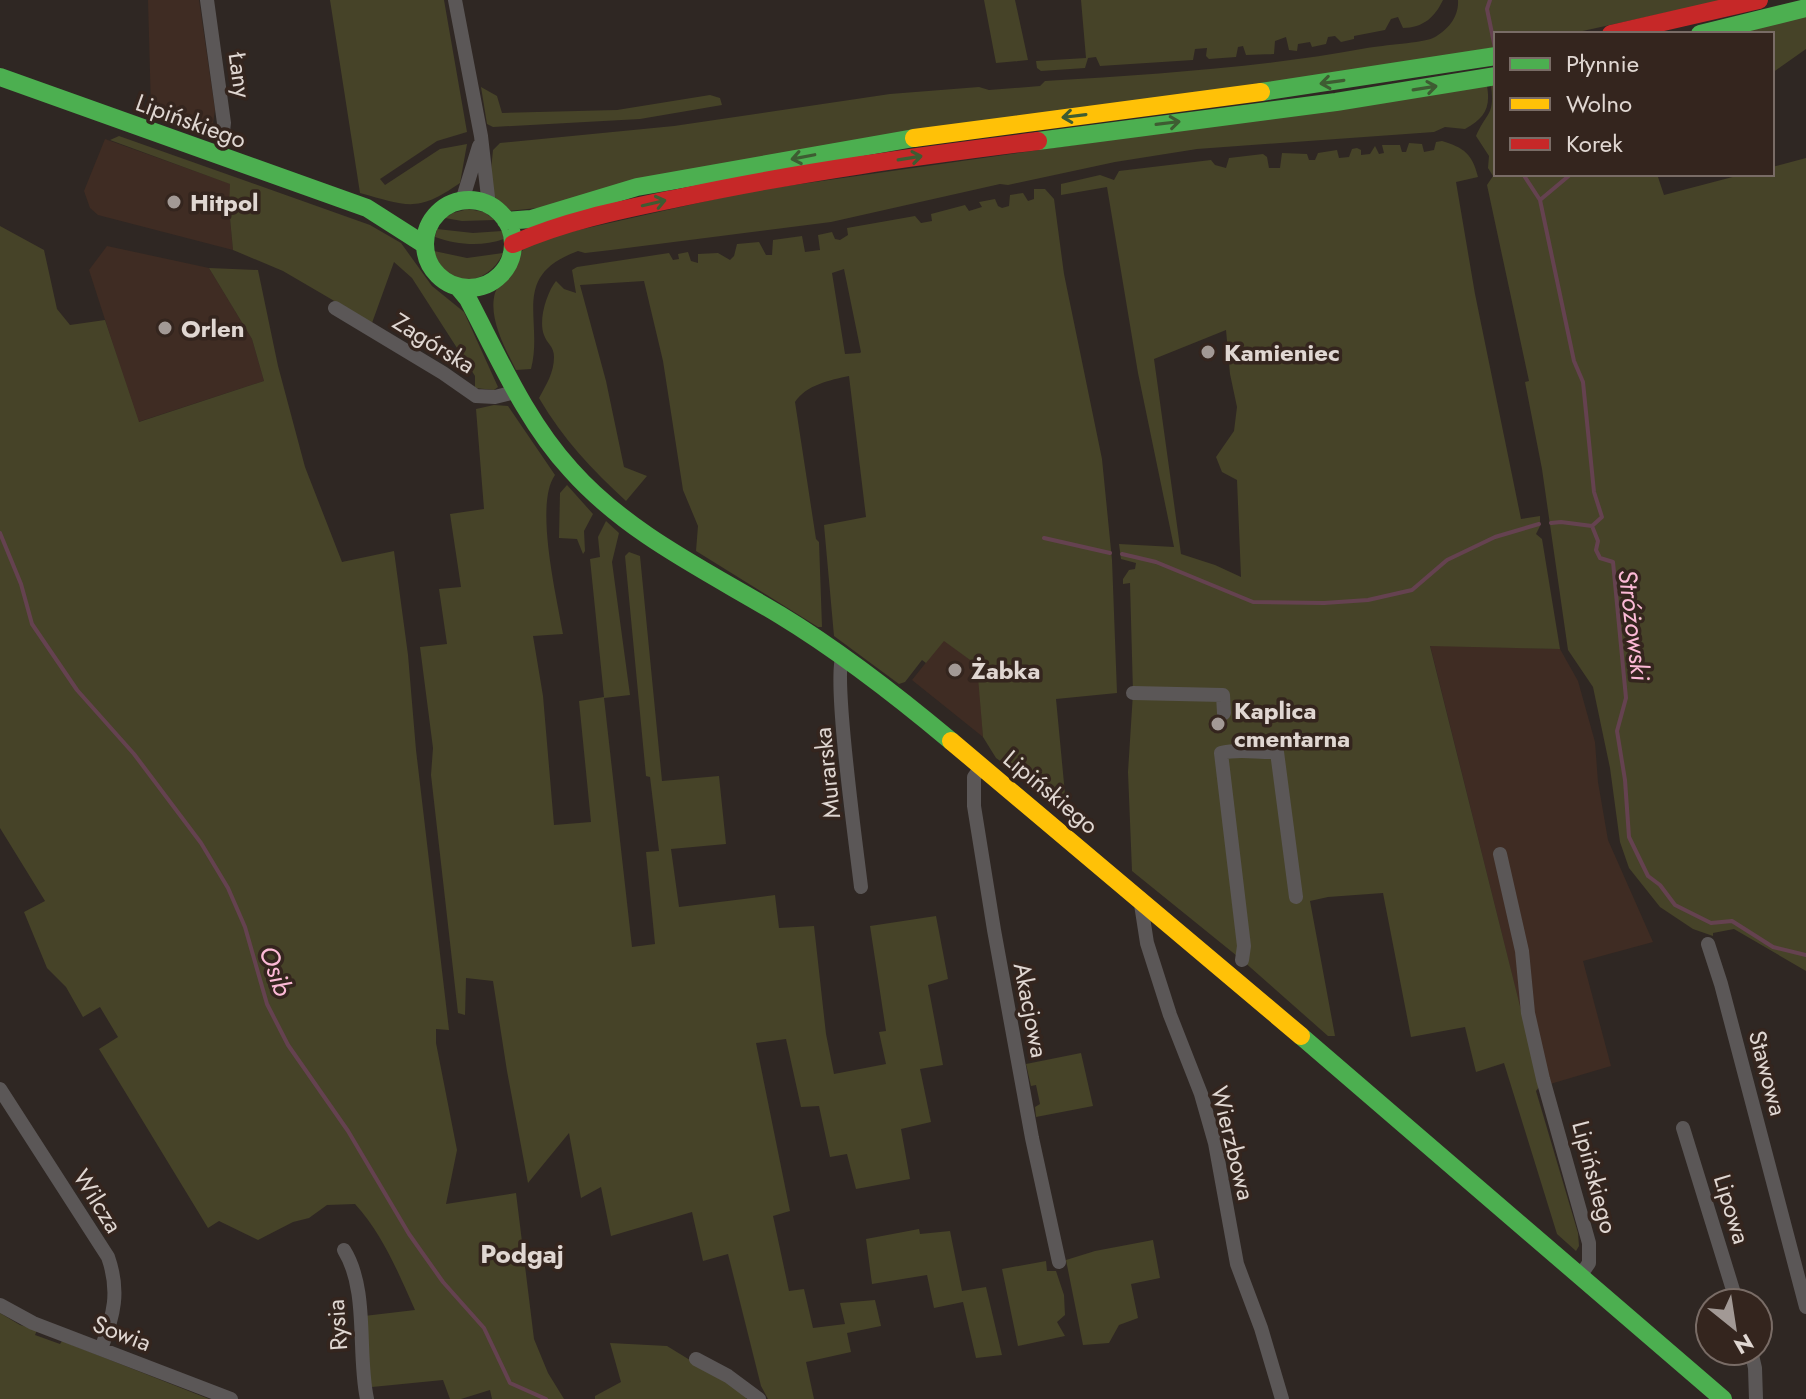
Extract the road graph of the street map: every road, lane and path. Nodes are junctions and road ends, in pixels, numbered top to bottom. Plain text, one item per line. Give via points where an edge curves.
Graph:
1 (207, 0) edge
2 (455, 0) edge
3 (1759, 0) edge
4 (1806, 8) edge
5 (1620, 32) edge
6 (1708, 32) edge
7 (1494, 57) edge
8 (1467, 71) junction
9 (1494, 76) edge
10 (0, 77) edge
11 (481, 142) junction
12 (220, 156) junction
13 (462, 201) junction
14 (489, 206) junction
15 (367, 208) junction
16 (433, 219) junction
17 (506, 221) junction
18 (513, 244) junction
19 (425, 245) junction
20 (492, 282) junction
21 (458, 287) junction
22 (335, 308) dead end
23 (497, 354) junction
24 (515, 392) junction
25 (843, 655) junction
26 (1133, 693) dead end
27 (1224, 713) dead end
28 (982, 766) junction
29 (1500, 854) dead end
30 (861, 887) dead end
31 (1296, 897) dead end
32 (1140, 898) junction
33 (1708, 944) dead end
34 (1242, 960) dead end
35 (0, 1089) edge
36 (1683, 1128) dead end
37 (344, 1250) dead end
38 (1059, 1262) dead end
39 (1580, 1276) junction
40 (1732, 1287) edge
41 (0, 1305) edge
42 (1806, 1307) edge
43 (101, 1349) junction
44 (696, 1359) dead end
45 (1755, 1367) edge
46 (231, 1399) edge
47 (367, 1399) edge
48 (759, 1399) edge
49 (1282, 1399) edge
50 (1723, 1399) edge
51 (1756, 1399) edge

1 - 12 street, Łany via 224,123
2 - 11 street
3 - 5 main road
4 - 6 main road
7 - 8 main road
8 - 9 main road
8 -> 17 main road via 1342,81 880,143 637,187 531,219
18 -> 8 main road via 578,221 753,182 1358,98
10 - 12 main road, Lipińskiego
11 - 13 street
11 - 14 street
12 - 15 main road, Lipińskiego
13 - 14 main road
13 - 16 main road
14 - 17 main road
15 - 16 main road, Lipińskiego
15 - 19 main road, Lipińskiego
16 - 19 main road
17 - 18 main road
18 - 20 main road via 507,266
19 - 21 main road via 434,272
20 - 21 main road
20 - 23 main road, Lipińskiego via 489,306
21 - 23 main road, Lipińskiego
22 - 24 street, Zagórska via 476,396
23 - 24 main road, Lipińskiego
24 - 25 main road, Lipińskiego via 558,456 618,516
25 - 28 main road, Lipińskiego
25 - 30 street, Murarska via 841,698
26 - 27 street via 1223,695
28 - 32 main road, Lipińskiego
28 - 38 street, Akacjowa via 972,791 976,819
29 - 39 street, Lipińskiego via 1543,1079 1589,1243 1589,1263
31 - 34 street via 1277,752 1221,753
32 - 39 main road, Lipińskiego
32 - 49 street, Wierzbowa via 1147,943 1215,1143 1237,1264
33 - 42 street, Stawowa
35 - 43 street, Wilcza via 108,1257 115,1293
36 - 40 street, Lipowa
37 - 47 street, Rysia via 356,1271
39 - 50 main road, Lipińskiego
41 - 43 street, Sowia
43 - 46 street, Sowia
44 - 48 street
45 - 51 street

